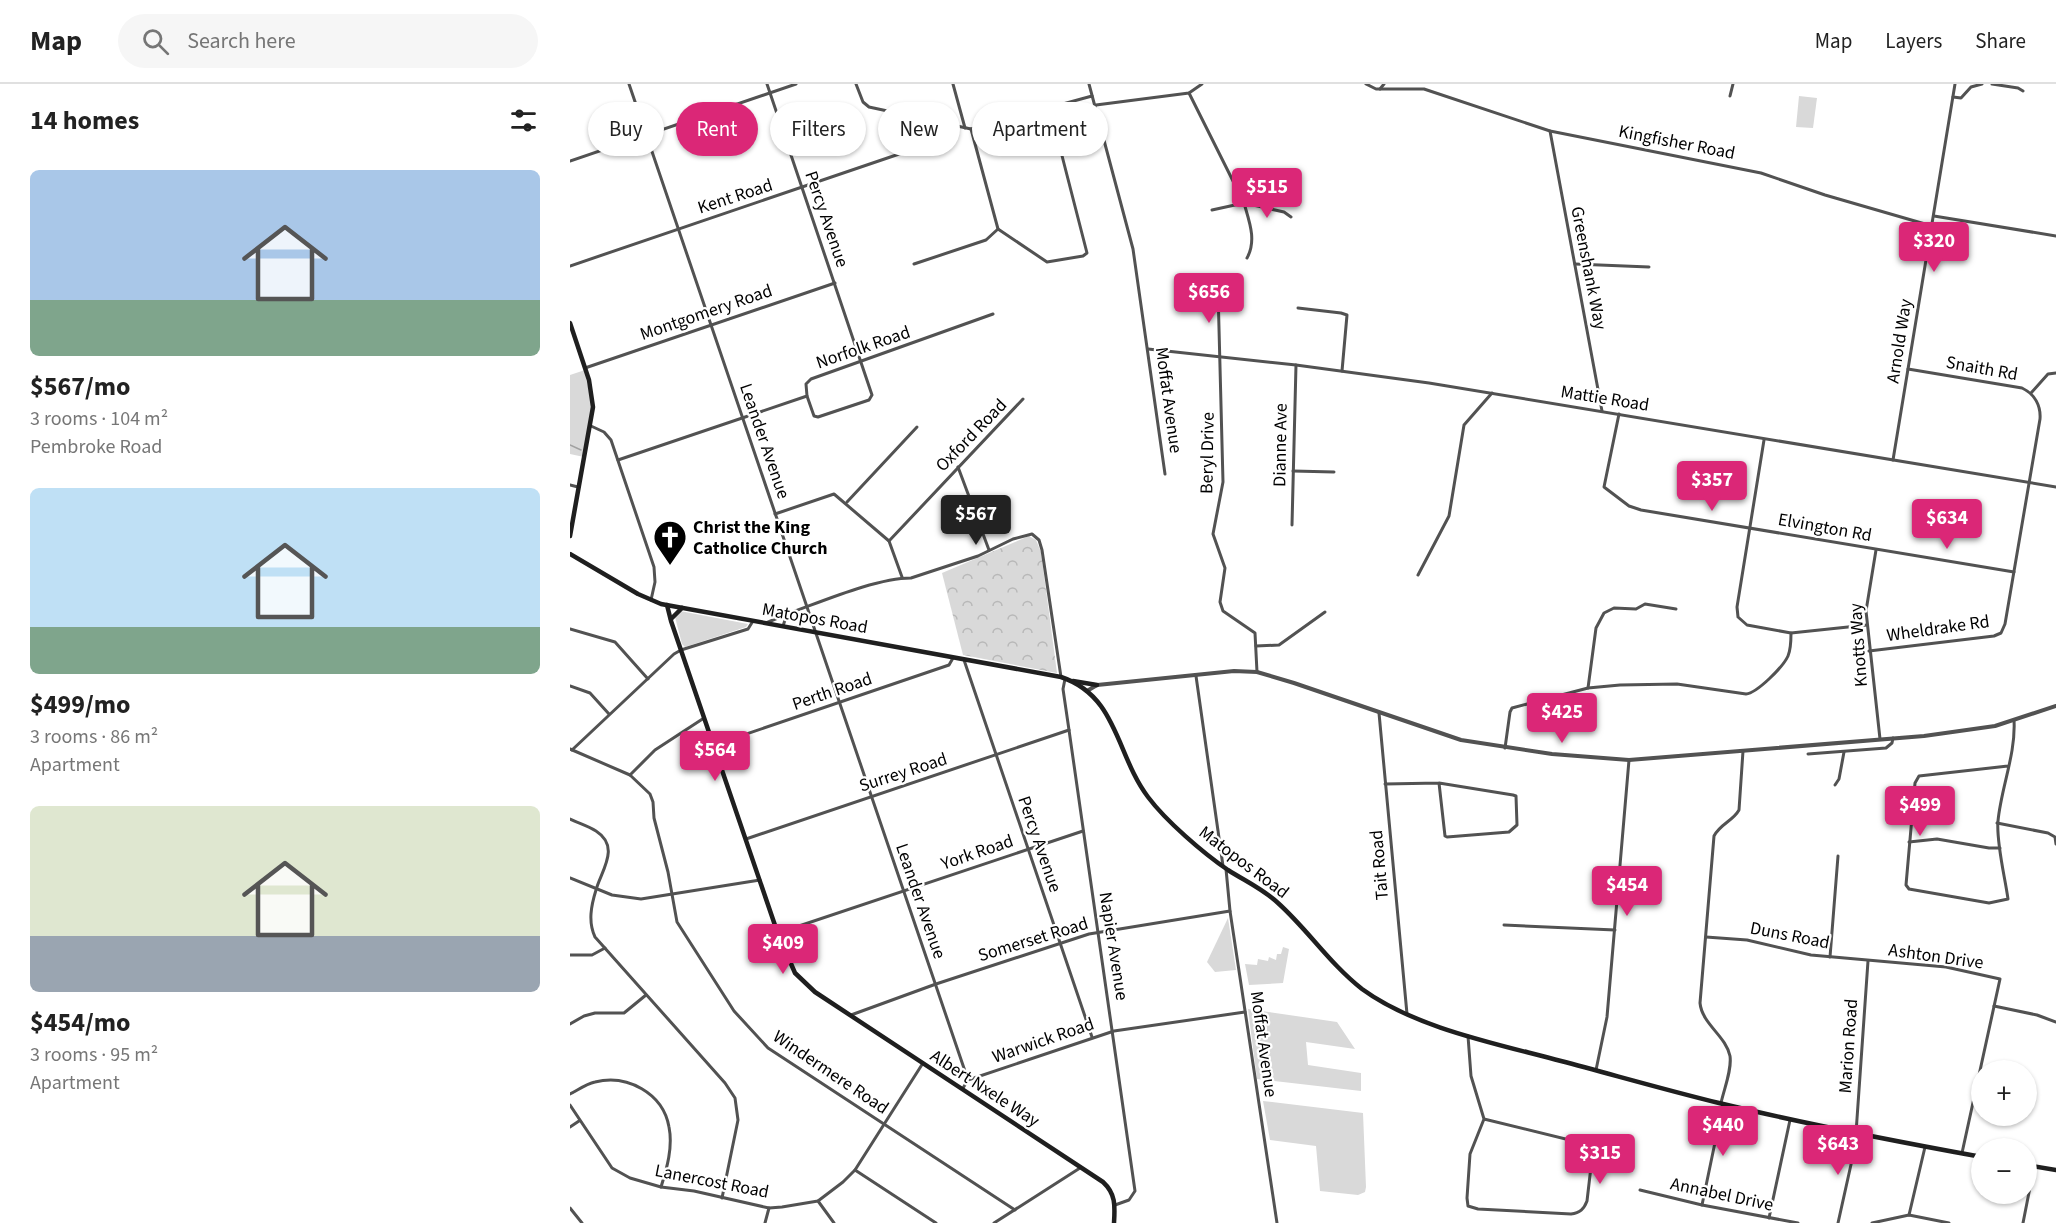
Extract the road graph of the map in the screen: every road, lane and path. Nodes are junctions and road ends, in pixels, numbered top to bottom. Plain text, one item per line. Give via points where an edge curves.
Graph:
1 (628, 84) edge
2 (767, 84) edge
3 (796, 84) edge
4 (856, 84) edge
5 (953, 84) edge
6 (1089, 84) edge
7 (1202, 84) edge
8 (1366, 84) edge
9 (1384, 84) edge
10 (1411, 84) edge
11 (1733, 84) edge
12 (1955, 84) edge
13 (1982, 84) edge
14 (1992, 84) edge
15 (1416, 88) junction
16 (1380, 89) junction
17 (2024, 91) dead end
18 (770, 93) junction
19 (1190, 93) junction
20 (1092, 96) junction
21 (1730, 96) dead end
22 (1953, 97) junction
23 (634, 102) edge
24 (1073, 102) edge
25 (1095, 102) edge
26 (1108, 103) edge
27 (965, 128) junction
28 (664, 129) edge
29 (971, 129) joint
30 (1550, 131) junction
31 (1108, 152) edge
32 (588, 155) edge
33 (653, 156) edge
34 (894, 156) edge
35 (1062, 156) edge
36 (570, 161) edge
37 (802, 189) junction
38 (1244, 203) junction
39 (1212, 210) dead end
40 (1934, 216) junction
41 (1291, 217) dead end
42 (1932, 226) junction
43 (679, 228) junction
44 (998, 229) junction
45 (2056, 236) edge
46 (1247, 258) dead end
47 (914, 264) dead end
48 (1575, 264) junction
49 (570, 266) edge
50 (1649, 267) dead end
51 (835, 283) junction
52 (1218, 290) dead end
53 (1298, 308) dead end
54 (993, 314) dead end
55 (570, 323) edge
56 (711, 325) junction
57 (1148, 349) junction
58 (1221, 357) junction
59 (862, 362) junction
60 (1296, 365) junction
61 (585, 368) junction
62 (1908, 369) junction
63 (1342, 371) junction
64 (2056, 373) edge
65 (1492, 393) junction
66 (2031, 393) junction
67 (807, 396) junction
68 (1023, 399) dead end
69 (1602, 411) junction
70 (1619, 414) junction
71 (743, 419) junction
72 (591, 426) junction
73 (917, 427) dead end
74 (1764, 439) junction
75 (618, 460) junction
76 (1893, 460) junction
77 (958, 467) junction
78 (1293, 471) junction
79 (1334, 472) dead end
80 (1165, 474) dead end
81 (2029, 483) junction
82 (570, 485) edge
83 (580, 488) junction
84 (2056, 488) edge
85 (846, 502) junction
86 (775, 514) junction
87 (1292, 525) dead end
88 (1750, 528) junction
89 (570, 536) edge
90 (889, 541) junction
91 (988, 550) junction
92 (1876, 550) junction
93 (570, 554) edge
94 (2014, 572) junction
95 (1418, 575) dead end
96 (902, 577) junction
97 (653, 601) junction
98 (670, 606) junction
99 (807, 607) junction
100 (682, 608) junction
101 (1676, 609) dead end
102 (1325, 612) dead end
103 (787, 614) junction
104 (670, 619) junction
105 (753, 621) junction
106 (765, 623) junction
107 (1867, 625) junction
108 (783, 626) junction
109 (570, 629) edge
110 (816, 631) junction
111 (1791, 633) junction
112 (1256, 646) junction
113 (681, 650) junction
114 (1869, 651) junction
115 (954, 657) junction
116 (964, 658) junction
117 (1257, 672) junction
118 (1196, 676) junction
119 (1063, 678) junction
120 (648, 679) junction
121 (1072, 681) junction
122 (1097, 685) junction
123 (570, 686) edge
124 (1588, 688) junction
125 (1087, 691) junction
126 (839, 702) junction
127 (2056, 706) edge
128 (1379, 713) junction
129 (609, 714) junction
130 (704, 718) junction
131 (2014, 720) junction
132 (1069, 729) junction
133 (1893, 738) junction
134 (1880, 740) junction
135 (714, 745) junction
136 (1505, 748) junction
137 (571, 750) edge
138 (1743, 751) junction
139 (1844, 752) junction
140 (1808, 754) dead end
141 (996, 756) junction
142 (1629, 760) junction
143 (2008, 766) junction
144 (630, 776) junction
145 (1439, 783) junction
146 (1385, 784) junction
147 (1835, 785) dead end
148 (871, 796) junction
149 (570, 819) edge
150 (1997, 823) junction
151 (1083, 831) junction
152 (746, 839) junction
153 (1909, 842) junction
154 (2056, 844) edge
155 (2000, 848) junction
156 (1027, 849) junction
157 (1838, 856) dead end
158 (1225, 868) junction
159 (570, 878) edge
160 (760, 880) junction
161 (596, 889) junction
162 (903, 891) junction
163 (672, 895) junction
164 (1230, 911) junction
165 (1504, 925) dead end
166 (1615, 930) junction
167 (1099, 933) junction
168 (779, 935) junction
169 (1706, 937) junction
170 (1060, 943) junction
171 (605, 948) junction
172 (570, 955) edge
173 (1830, 957) junction
174 (1868, 961) junction
175 (936, 984) junction
176 (646, 994) junction
177 (1994, 1006) junction
178 (1245, 1012) junction
179 (1407, 1014) junction
180 (849, 1016) junction
181 (2056, 1022) edge
182 (570, 1024) edge
183 (1114, 1030) junction
184 (1468, 1036) junction
185 (1092, 1037) junction
186 (922, 1063) junction
187 (1596, 1070) junction
188 (968, 1080) junction
189 (963, 1088) junction
190 (570, 1095) edge
191 (1722, 1104) junction
192 (570, 1105) edge
193 (1790, 1118) junction
194 (1484, 1119) junction
195 (579, 1121) junction
196 (884, 1124) junction
197 (570, 1127) edge
198 (1857, 1133) junction
199 (1925, 1146) junction
200 (1962, 1153) junction
201 (1971, 1155) edge
202 (1081, 1167) junction
203 (2037, 1167) edge
204 (855, 1170) junction
205 (2056, 1170) edge
206 (661, 1187) junction
207 (1640, 1190) dead end
208 (722, 1198) junction
209 (818, 1201) junction
210 (2027, 1204) edge
211 (1702, 1205) junction
212 (1115, 1206) junction
213 (570, 1208) edge
214 (769, 1208) junction
215 (1015, 1210) junction
216 (1909, 1215) junction
217 (1769, 1218) junction
218 (582, 1223) edge
219 (765, 1223) edge
220 (834, 1223) edge
221 (936, 1223) edge
222 (994, 1223) edge
223 (1114, 1223) edge
224 (1277, 1223) edge
225 (1798, 1223) edge
226 (1838, 1223) edge
227 (1872, 1223) edge
228 (1949, 1223) edge
229 (2023, 1223) edge

1 - 23 street, Leander Avenue
2 - 18 street, Percy Avenue
3 - 18 street
4 - 27 street via 867,106
5 - 27 street
6 - 20 street, Moffat Avenue
7 - 19 street
8 - 16 street
9 - 16 street
10 - 15 street, Kingfisher Road
11 - 21 street
12 - 22 street, Arnold Way
13 - 22 street via 1971,87 1961,98
14 - 17 street
15 - 16 street, Kingfisher Road
15 - 30 street, Kingfisher Road
18 - 28 street
18 - 37 street, Percy Avenue
19 - 26 street
19 - 38 street
20 - 24 street
20 - 25 street, Moffat Avenue
22 - 40 street, Arnold Way
27 - 29 street
29 - 44 street
30 - 42 street, Kingfisher Road via 1761,173
30 - 48 street, Greenshank Way
31 - 57 street, Moffat Avenue via 1133,249
32 - 36 street
33 - 43 street, Leander Avenue
34 - 37 street, Kent Road
35 - 44 street via 1087,250 1085,255 1047,262
37 - 43 street, Kent Road
37 - 51 street, Percy Avenue
38 - 39 street
38 - 41 street
38 - 46 street via 1253,245
40 - 42 street, Arnold Way
40 - 45 street
42 - 62 street, Arnold Way
43 - 49 street, Kent Road
43 - 56 street, Leander Avenue
44 - 47 street via 986,240
48 - 50 street
48 - 69 street, Greenshank Way
51 - 56 street, Montgomery Road
51 - 59 street, Percy Avenue
52 - 58 street
53 - 63 street via 1347,315
54 - 59 street, Norfolk Road
55 - 61 main road
56 - 61 street, Montgomery Road
56 - 71 street, Leander Avenue
57 - 58 street, Mattie Road
57 - 80 street, Moffat Avenue
58 - 60 street, Mattie Road
58 - 112 street, Beryl Drive via 1223,482 1213,534 1225,568 1220,602 1223,611 1255,633
59 - 67 street, Norfolk Road via 811,379 806,385
59 - 67 street, Percy Avenue via 872,395 869,400 818,417 814,416
60 - 63 street, Mattie Road
60 - 78 street, Dianne Ave
61 - 72 main road via 592,393
62 - 66 street, Snaith Rd via 2022,388
62 - 76 street, Arnold Way
63 - 65 street, Mattie Road
64 - 66 street via 2048,374
65 - 69 street, Mattie Road
65 - 95 street via 1464,425 1449,516
66 - 81 street, Snaith Rd via 2040,413
67 - 71 street, Norfolk Road
68 - 77 street, Oxford Road
69 - 70 street, Mattie Road
70 - 74 street, Mattie Road
70 - 88 street, Elvington Rd via 1604,486 1629,506 1641,510
71 - 75 street, Norfolk Road
71 - 86 street, Leander Avenue
72 - 75 street via 609,436
72 - 83 main road
73 - 85 street
74 - 76 street, Mattie Road
74 - 88 street
75 - 97 street via 654,567
76 - 81 street, Mattie Road
77 - 90 street, Oxford Road
77 - 91 street
78 - 79 street
78 - 87 street, Dianne Ave
81 - 84 street, Mattie Road
81 - 94 street, Wheldrake Rd
82 - 83 street
83 - 89 main road
85 - 86 street via 832,493
85 - 90 street
86 - 99 street, Leander Avenue
88 - 92 street, Elvington Rd
88 - 111 street via 1738,617 1747,625
90 - 96 street
91 - 96 street via 911,578
91 - 119 street, Napier Avenue via 1029,534 1038,540
92 - 94 street, Elvington Rd
92 - 107 street, Knotts Way via 1867,599
93 - 97 main road, Matopos Road
94 - 114 street, Wheldrake Rd via 2000,634
96 - 99 street
97 - 98 main road, Matopos Road
97 - 104 main road
98 - 100 main road, Matopos Road
98 - 104 main road
99 - 103 street
99 - 110 street, Leander Avenue
100 - 104 main road
100 - 105 main road, Matopos Road
101 - 124 street via 1646,604 1604,613 1596,628
102 - 112 street via 1279,645
103 - 106 street
103 - 108 street
104 - 113 main road, Albert Nxele Way
105 - 106 main road, Matopos Road
105 - 113 street via 747,629
106 - 108 main road, Matopos Road
107 - 111 street
107 - 114 street, Knotts Way
108 - 110 main road, Matopos Road
109 - 120 street via 615,642
110 - 115 main road, Matopos Road
110 - 126 street, Leander Avenue
111 - 124 street via 1786,659 1752,693 1677,684
112 - 117 street
113 - 120 street
113 - 130 main road, Albert Nxele Way
114 - 134 street, Knotts Way
115 - 116 main road, Matopos Road
115 - 126 street, Perth Road via 949,665
116 - 119 main road, Matopos Road
116 - 141 street, Percy Avenue
117 - 118 street
117 - 128 street
118 - 122 street
118 - 158 street, Moffat Avenue
119 - 121 main road, Matopos Road
119 - 132 street, Napier Avenue
120 - 129 street
121 - 122 main road
121 - 125 main road, Matopos Road
122 - 125 street
123 - 129 street via 590,693
124 - 136 street via 1512,708
125 - 158 main road, Matopos Road via 1107,715 1146,795
126 - 135 street, Perth Road
126 - 148 street, Leander Avenue
127 - 131 street
128 - 136 street via 1461,740
128 - 146 street, Tait Road
129 - 137 street
130 - 135 main road, Albert Nxele Way
130 - 144 street via 655,750
131 - 133 street via 1975,729
131 - 143 street
132 - 141 street, Surrey Road
132 - 151 street, Napier Avenue
133 - 134 street
133 - 139 street via 1886,748
134 - 138 street
135 - 152 main road, Albert Nxele Way
136 - 142 street
137 - 144 street, Windermere Road
138 - 142 street
138 - 169 street via 1739,810 1714,836
139 - 140 street
139 - 147 street
141 - 148 street, Surrey Road
141 - 156 street, Percy Avenue
142 - 166 street
143 - 150 street
143 - 153 street via 1919,776
144 - 163 street, Windermere Road via 645,787 653,801
145 - 145 street via 1516,796 1517,825 1509,832 1445,836
145 - 146 street
146 - 179 street, Tait Road
148 - 152 street, Surrey Road
148 - 162 street, Leander Avenue
149 - 161 street via 596,830 608,848 606,866
150 - 154 street via 2048,833 2055,837
150 - 155 street
151 - 156 street, York Road
151 - 167 street, Napier Avenue
152 - 160 main road, Albert Nxele Way
153 - 155 street via 1937,839
153 - 155 street via 1909,889 1989,903 2008,899
156 - 162 street, York Road
156 - 170 street, Percy Avenue
157 - 173 street
158 - 164 street, Moffat Avenue
158 - 179 main road, Matopos Road via 1279,903 1353,981
159 - 161 street
160 - 163 street
160 - 168 main road, Albert Nxele Way
161 - 163 street via 630,899
161 - 171 street via 590,923
162 - 168 street, York Road
162 - 175 street, Leander Avenue
163 - 196 street, Windermere Road via 682,933 744,1024 768,1048
164 - 167 street, Somerset Road
164 - 178 street, Moffat Avenue
165 - 166 street
166 - 187 street via 1607,1017
167 - 170 street, Somerset Road
167 - 183 street, Napier Avenue
168 - 180 main road, Albert Nxele Way via 797,980
169 - 173 street, Duns Road via 1747,940
169 - 191 street via 1701,1010 1730,1060
170 - 175 street, Somerset Road
170 - 185 street, Percy Avenue
171 - 172 street via 592,955
171 - 176 street
173 - 174 street, Duns Road
174 - 177 street, Ashton Drive via 1946,967 2000,979
174 - 198 street, Marion Road
175 - 180 street, Somerset Road
175 - 188 street, Leander Avenue
176 - 182 street via 624,1013 584,1016
176 - 208 street via 735,1098 738,1120
177 - 181 street
177 - 200 street
178 - 183 street, Warwick Road
178 - 224 street, Moffat Avenue
179 - 184 main road, Matopos Road
180 - 186 main road, Albert Nxele Way
183 - 185 street, Warwick Road
183 - 212 street, Napier Avenue via 1136,1191 1129,1200
184 - 187 main road, Matopos Road
184 - 194 street via 1471,1076
185 - 188 street, Warwick Road
186 - 189 main road, Albert Nxele Way
186 - 196 street, Lanercost Road
187 - 191 main road, Matopos Road
188 - 189 street
189 - 202 main road, Albert Nxele Way
190 - 206 street via 592,1082 614,1080 641,1088 654,1098 670,1129
191 - 193 main road, Matopos Road
191 - 211 street
192 - 195 street, Lanercost Road
193 - 198 main road, Matopos Road
193 - 217 street
194 - 194 street via 1470,1154 1468,1206 1571,1214 1581,1211 1587,1201 1592,1158 1586,1144
195 - 197 street
195 - 206 street, Lanercost Road via 617,1172
196 - 204 street, Lanercost Road
196 - 215 street, Windermere Road
198 - 199 main road, Matopos Road
198 - 226 street, Marion Road
199 - 200 main road, Matopos Road
199 - 216 street
200 - 201 main road, Matopos Road
202 - 212 main road, Albert Nxele Way via 1108,1187
202 - 215 street
203 - 205 main road
204 - 209 street, Lanercost Road
204 - 221 street
206 - 208 street, Lanercost Road
207 - 211 street, Annabel Drive
208 - 214 street, Lanercost Road
209 - 214 street, Lanercost Road
209 - 220 street
210 - 229 street
211 - 217 street, Annabel Drive
212 - 223 main road
213 - 218 street
214 - 219 street
215 - 222 street
216 - 227 street
216 - 228 street
217 - 225 street, Annabel Drive

